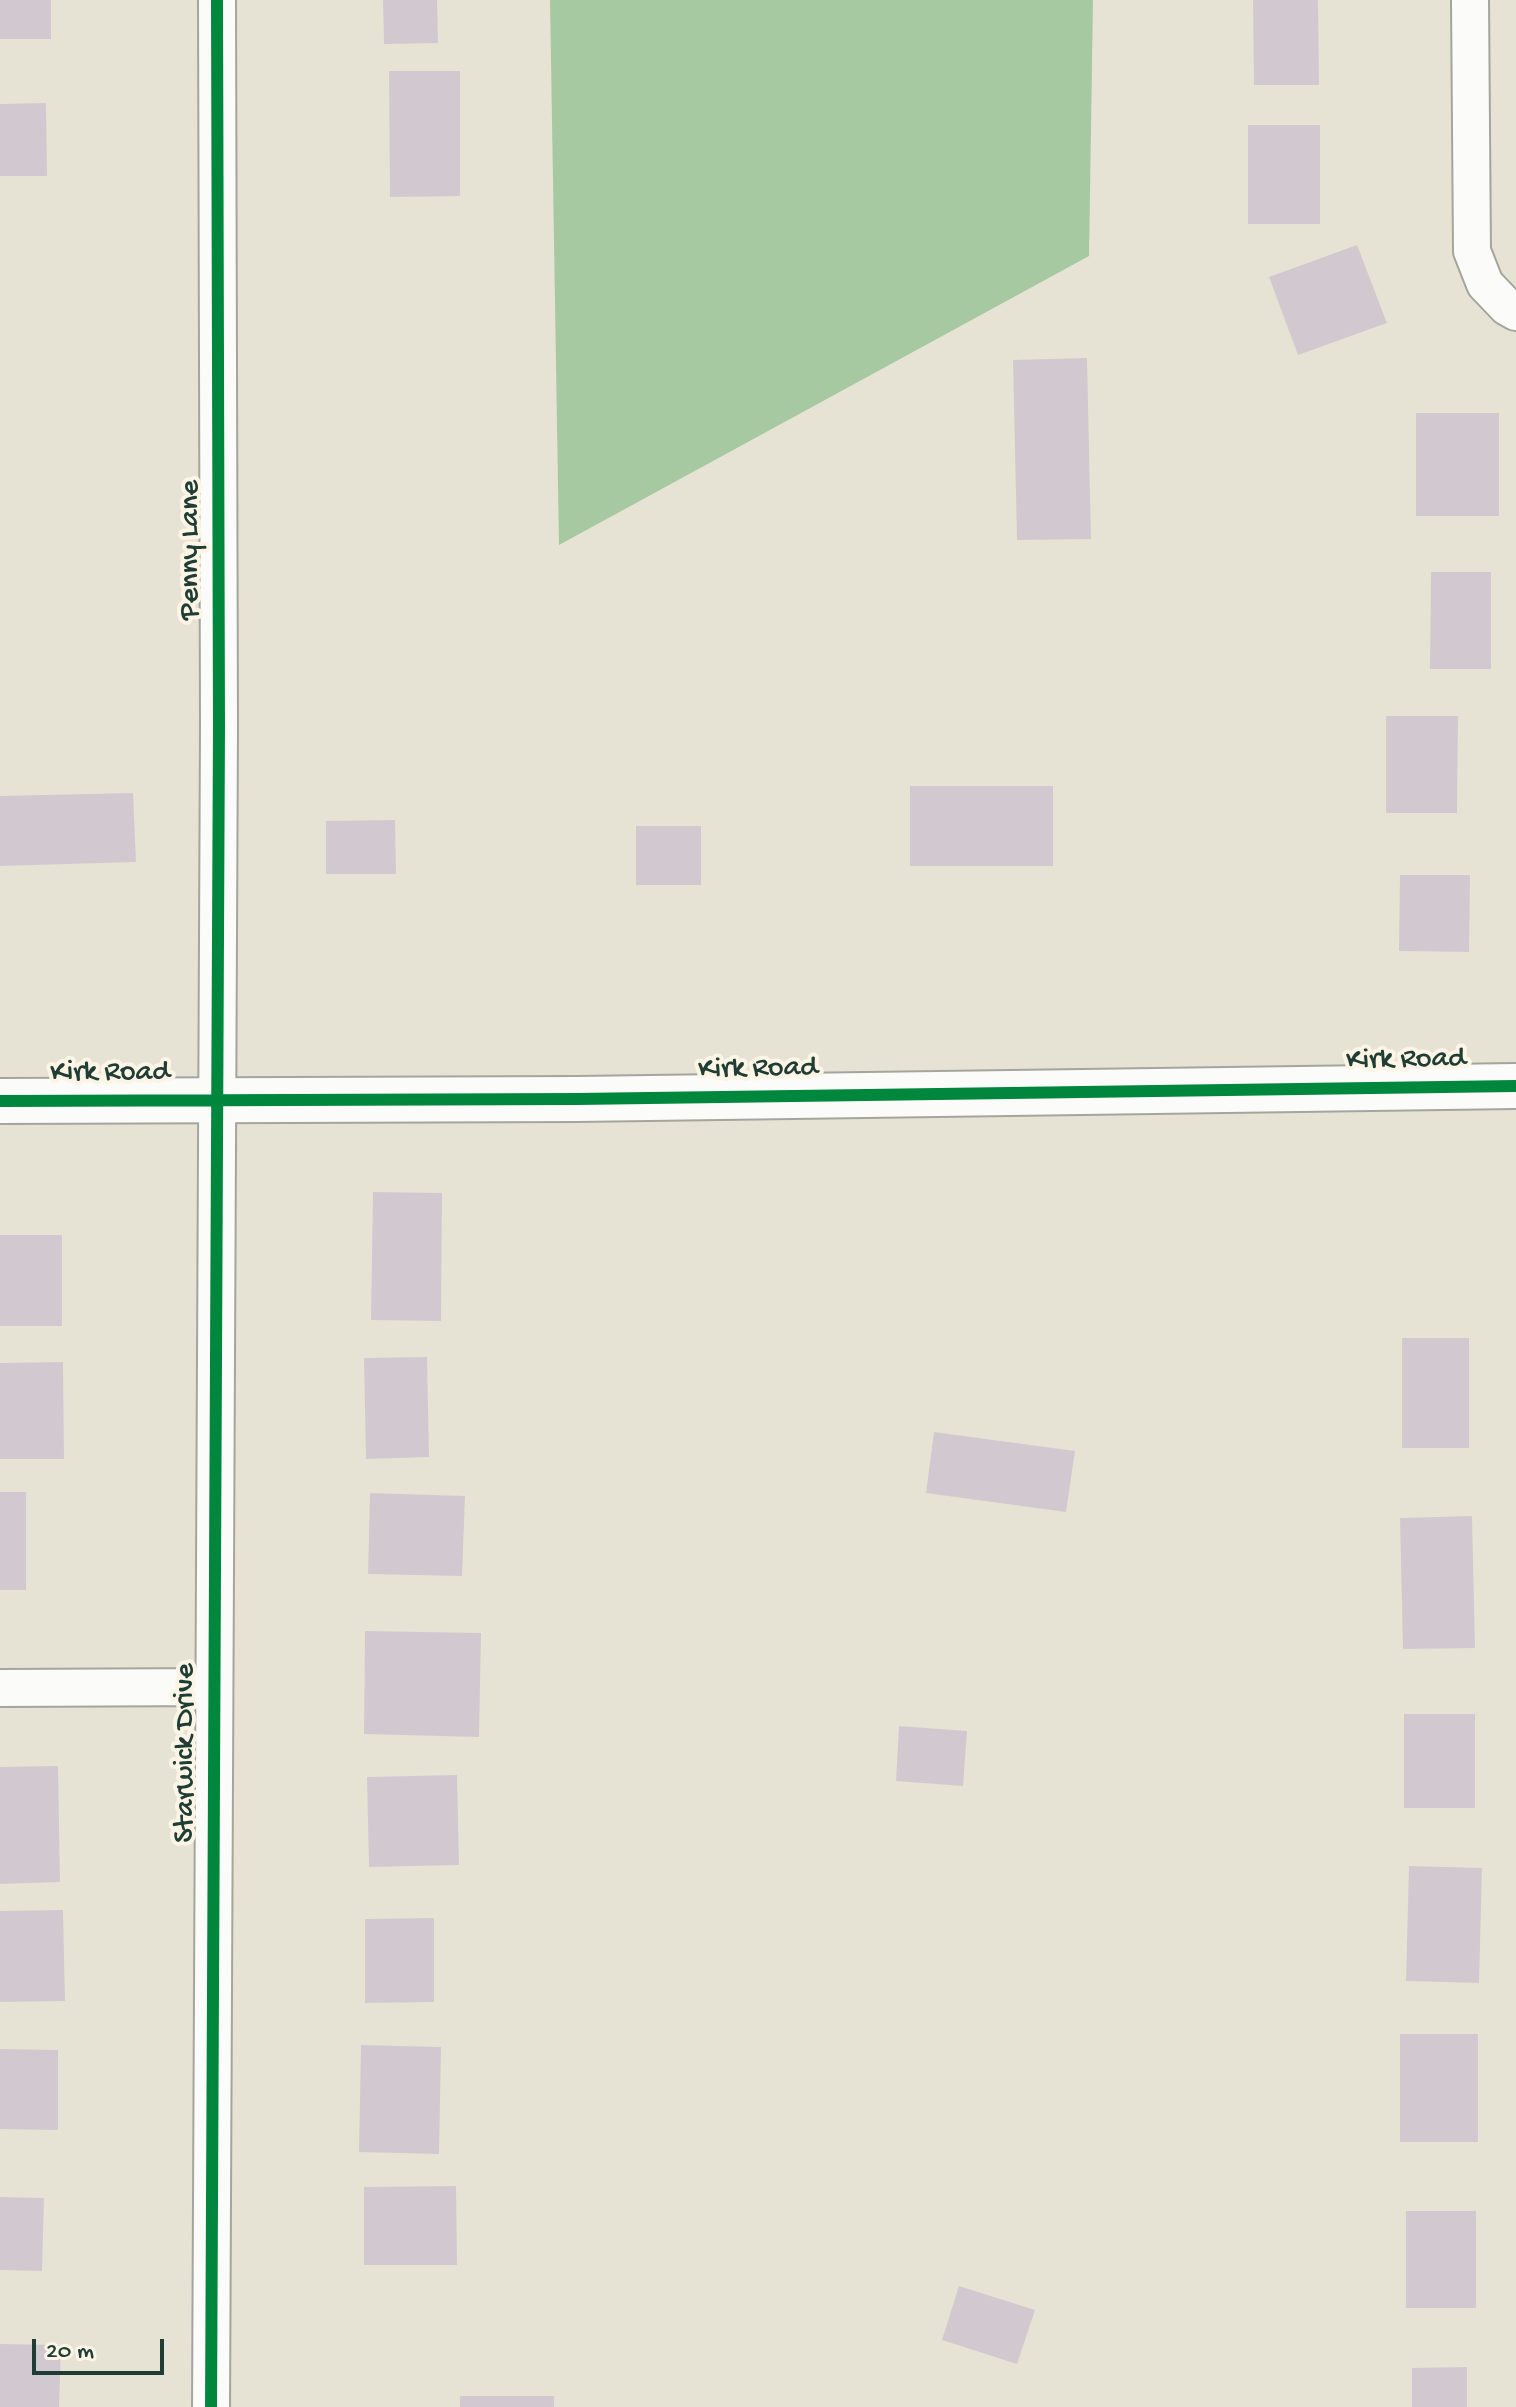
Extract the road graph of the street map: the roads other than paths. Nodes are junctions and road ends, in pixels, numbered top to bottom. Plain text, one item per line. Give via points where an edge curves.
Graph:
1 (217, 0) edge
2 (1470, 0) edge
3 (1516, 312) edge
4 (1516, 1086) edge
5 (217, 1100) junction
6 (0, 1101) edge
7 (213, 1687) junction
8 (0, 1688) edge
9 (211, 2407) edge

1 - 5 street, Penny Lane
2 - 3 street via 1472,251 1485,284
4 - 5 street, Kirk Road
5 - 6 street, Kirk Road
5 - 7 street, Starwick Drive
7 - 8 street
7 - 9 street, Starwick Drive

